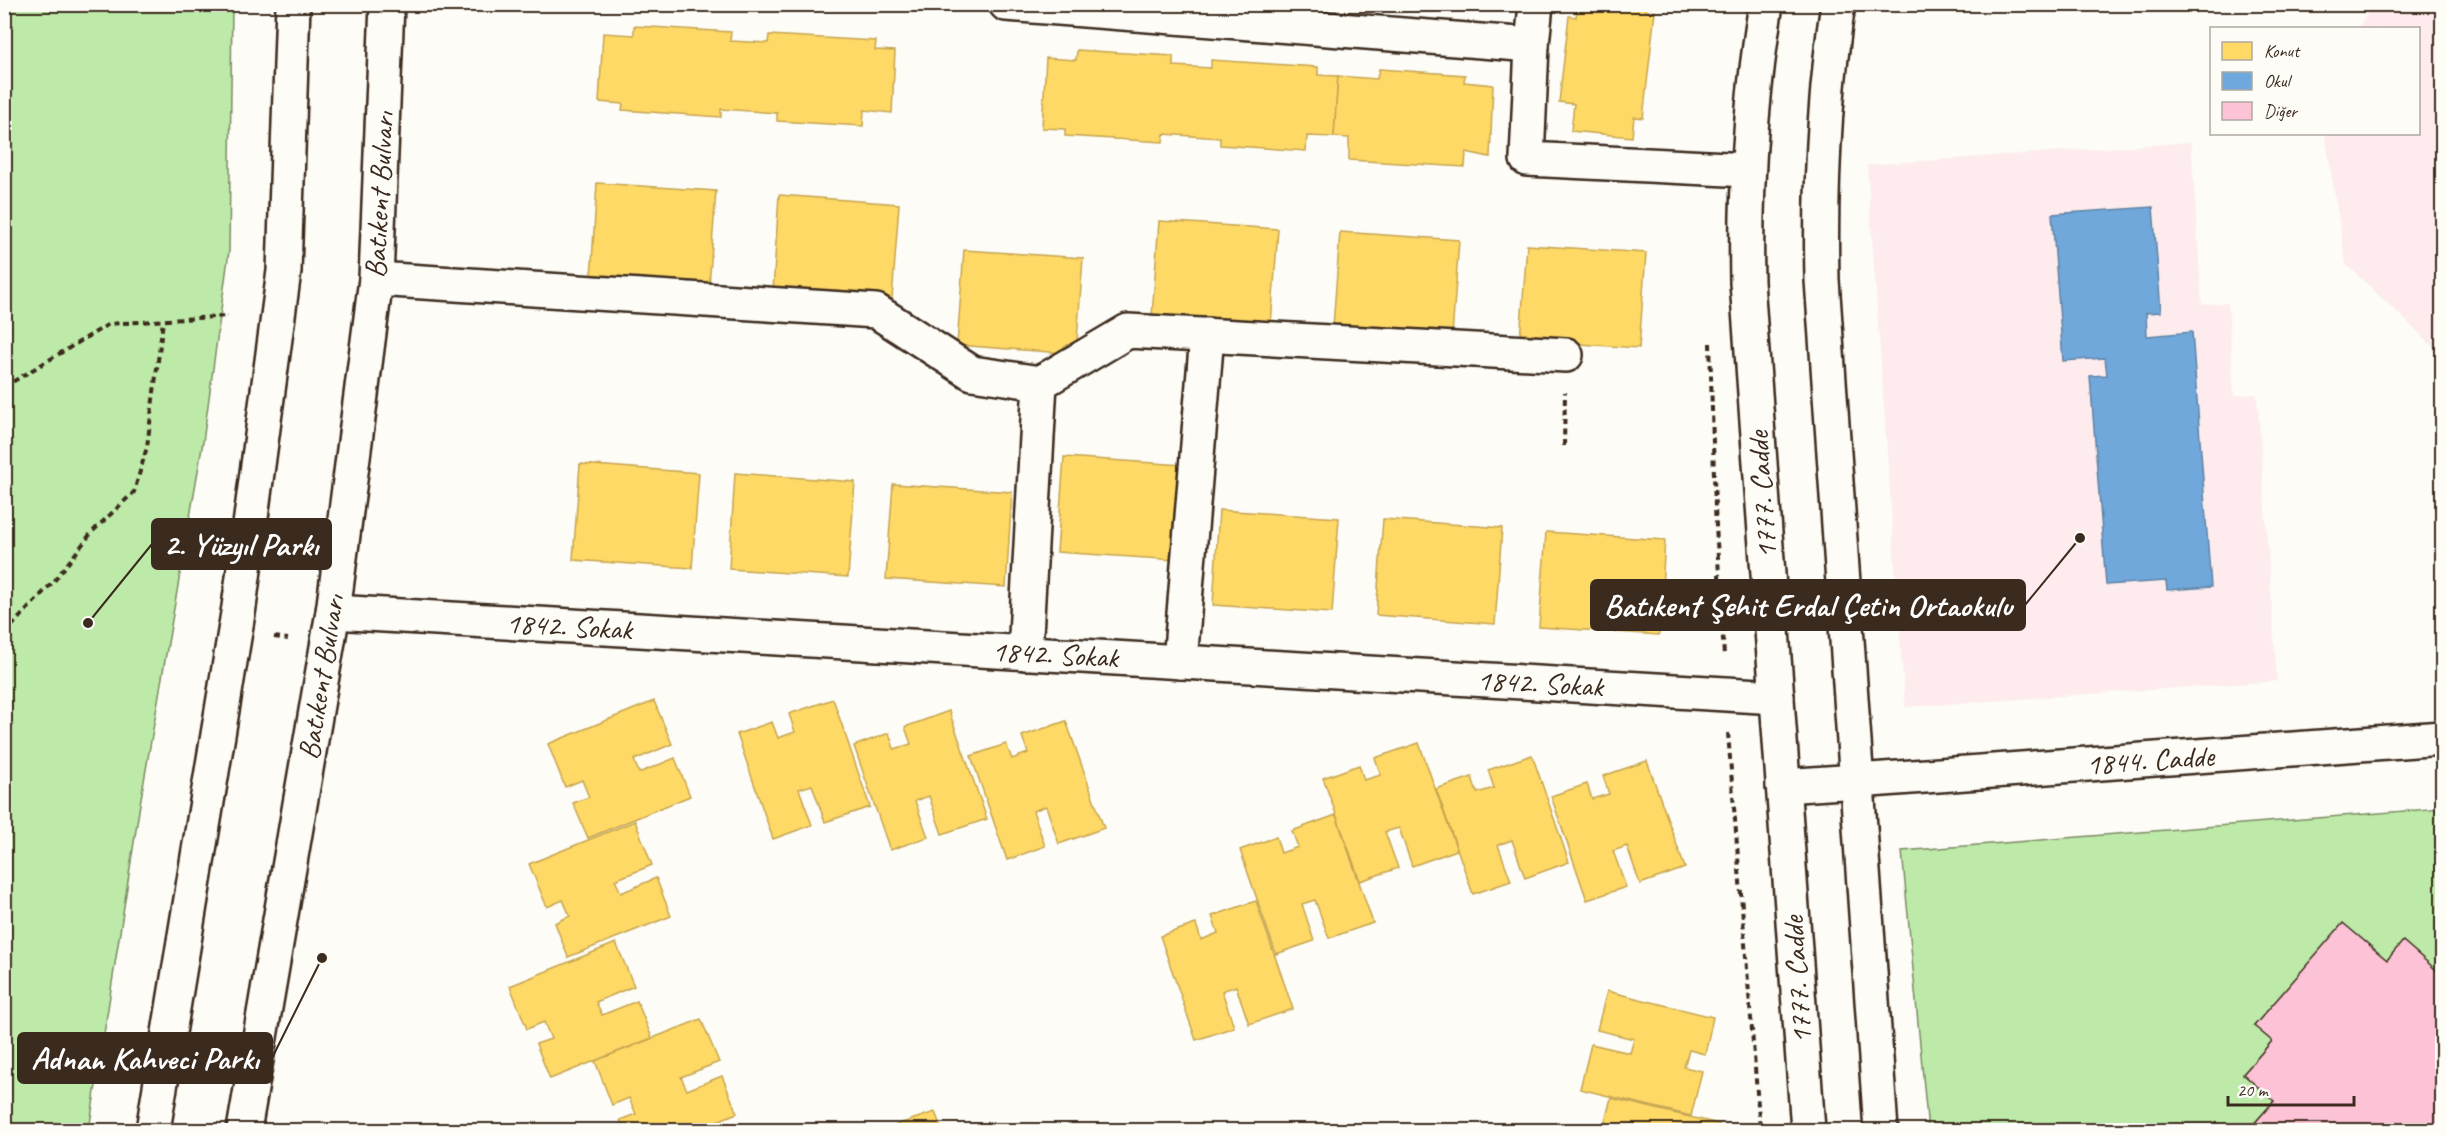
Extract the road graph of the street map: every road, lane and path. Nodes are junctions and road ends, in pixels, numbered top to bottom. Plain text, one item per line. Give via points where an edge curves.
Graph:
1 (293, 4) edge
2 (387, 4) edge
3 (1006, 4) edge
4 (1536, 4) edge
5 (1766, 4) edge
6 (1838, 4) edge
7 (1532, 45) junction
8 (1748, 170) junction
9 (376, 279) junction
10 (228, 316) dead end
11 (163, 321) junction
12 (1207, 336) junction
13 (1566, 355) joint
14 (1040, 383) junction
15 (4, 387) edge
16 (1564, 446) dead end
17 (1715, 509) dead end
18 (333, 612) junction
19 (4, 634) edge
20 (1025, 653) junction
21 (1180, 662) junction
22 (1726, 694) junction
23 (1777, 697) junction
24 (2442, 738) edge
25 (1857, 781) junction
26 (1783, 786) junction
27 (153, 1131) edge
28 (244, 1131) edge
29 (1760, 1131) edge
30 (1808, 1131) edge
31 (1881, 1131) edge

1 - 27 street via 284,271 239,607
2 - 9 street, Batıkent Bulvarı
3 - 7 street
4 - 7 street
5 - 8 street, 1777. Cadde
6 - 25 street via 1822,157 1822,280
7 - 8 street via 1527,159
8 - 23 street, 1777. Cadde via 1747,282
9 - 14 street via 876,311 972,373
9 - 18 street, Batıkent Bulvarı
10 - 11 path
11 - 15 path via 109,324
11 - 19 path via 147,447 134,492 92,532 55,580
12 - 13 street
12 - 14 street via 1128,331
12 - 21 street
13 - 16 path
14 - 20 street
17 - 22 path
18 - 20 street, 1842. Sokak
18 - 28 street, Batıkent Bulvarı
20 - 21 street, 1842. Sokak
21 - 22 street, 1842. Sokak
22 - 23 street, 1842. Sokak
22 - 29 path
23 - 26 street, 1777. Cadde
24 - 25 street, 1844. Cadde
25 - 26 street, 1844. Cadde
25 - 31 street
26 - 30 street, 1777. Cadde

